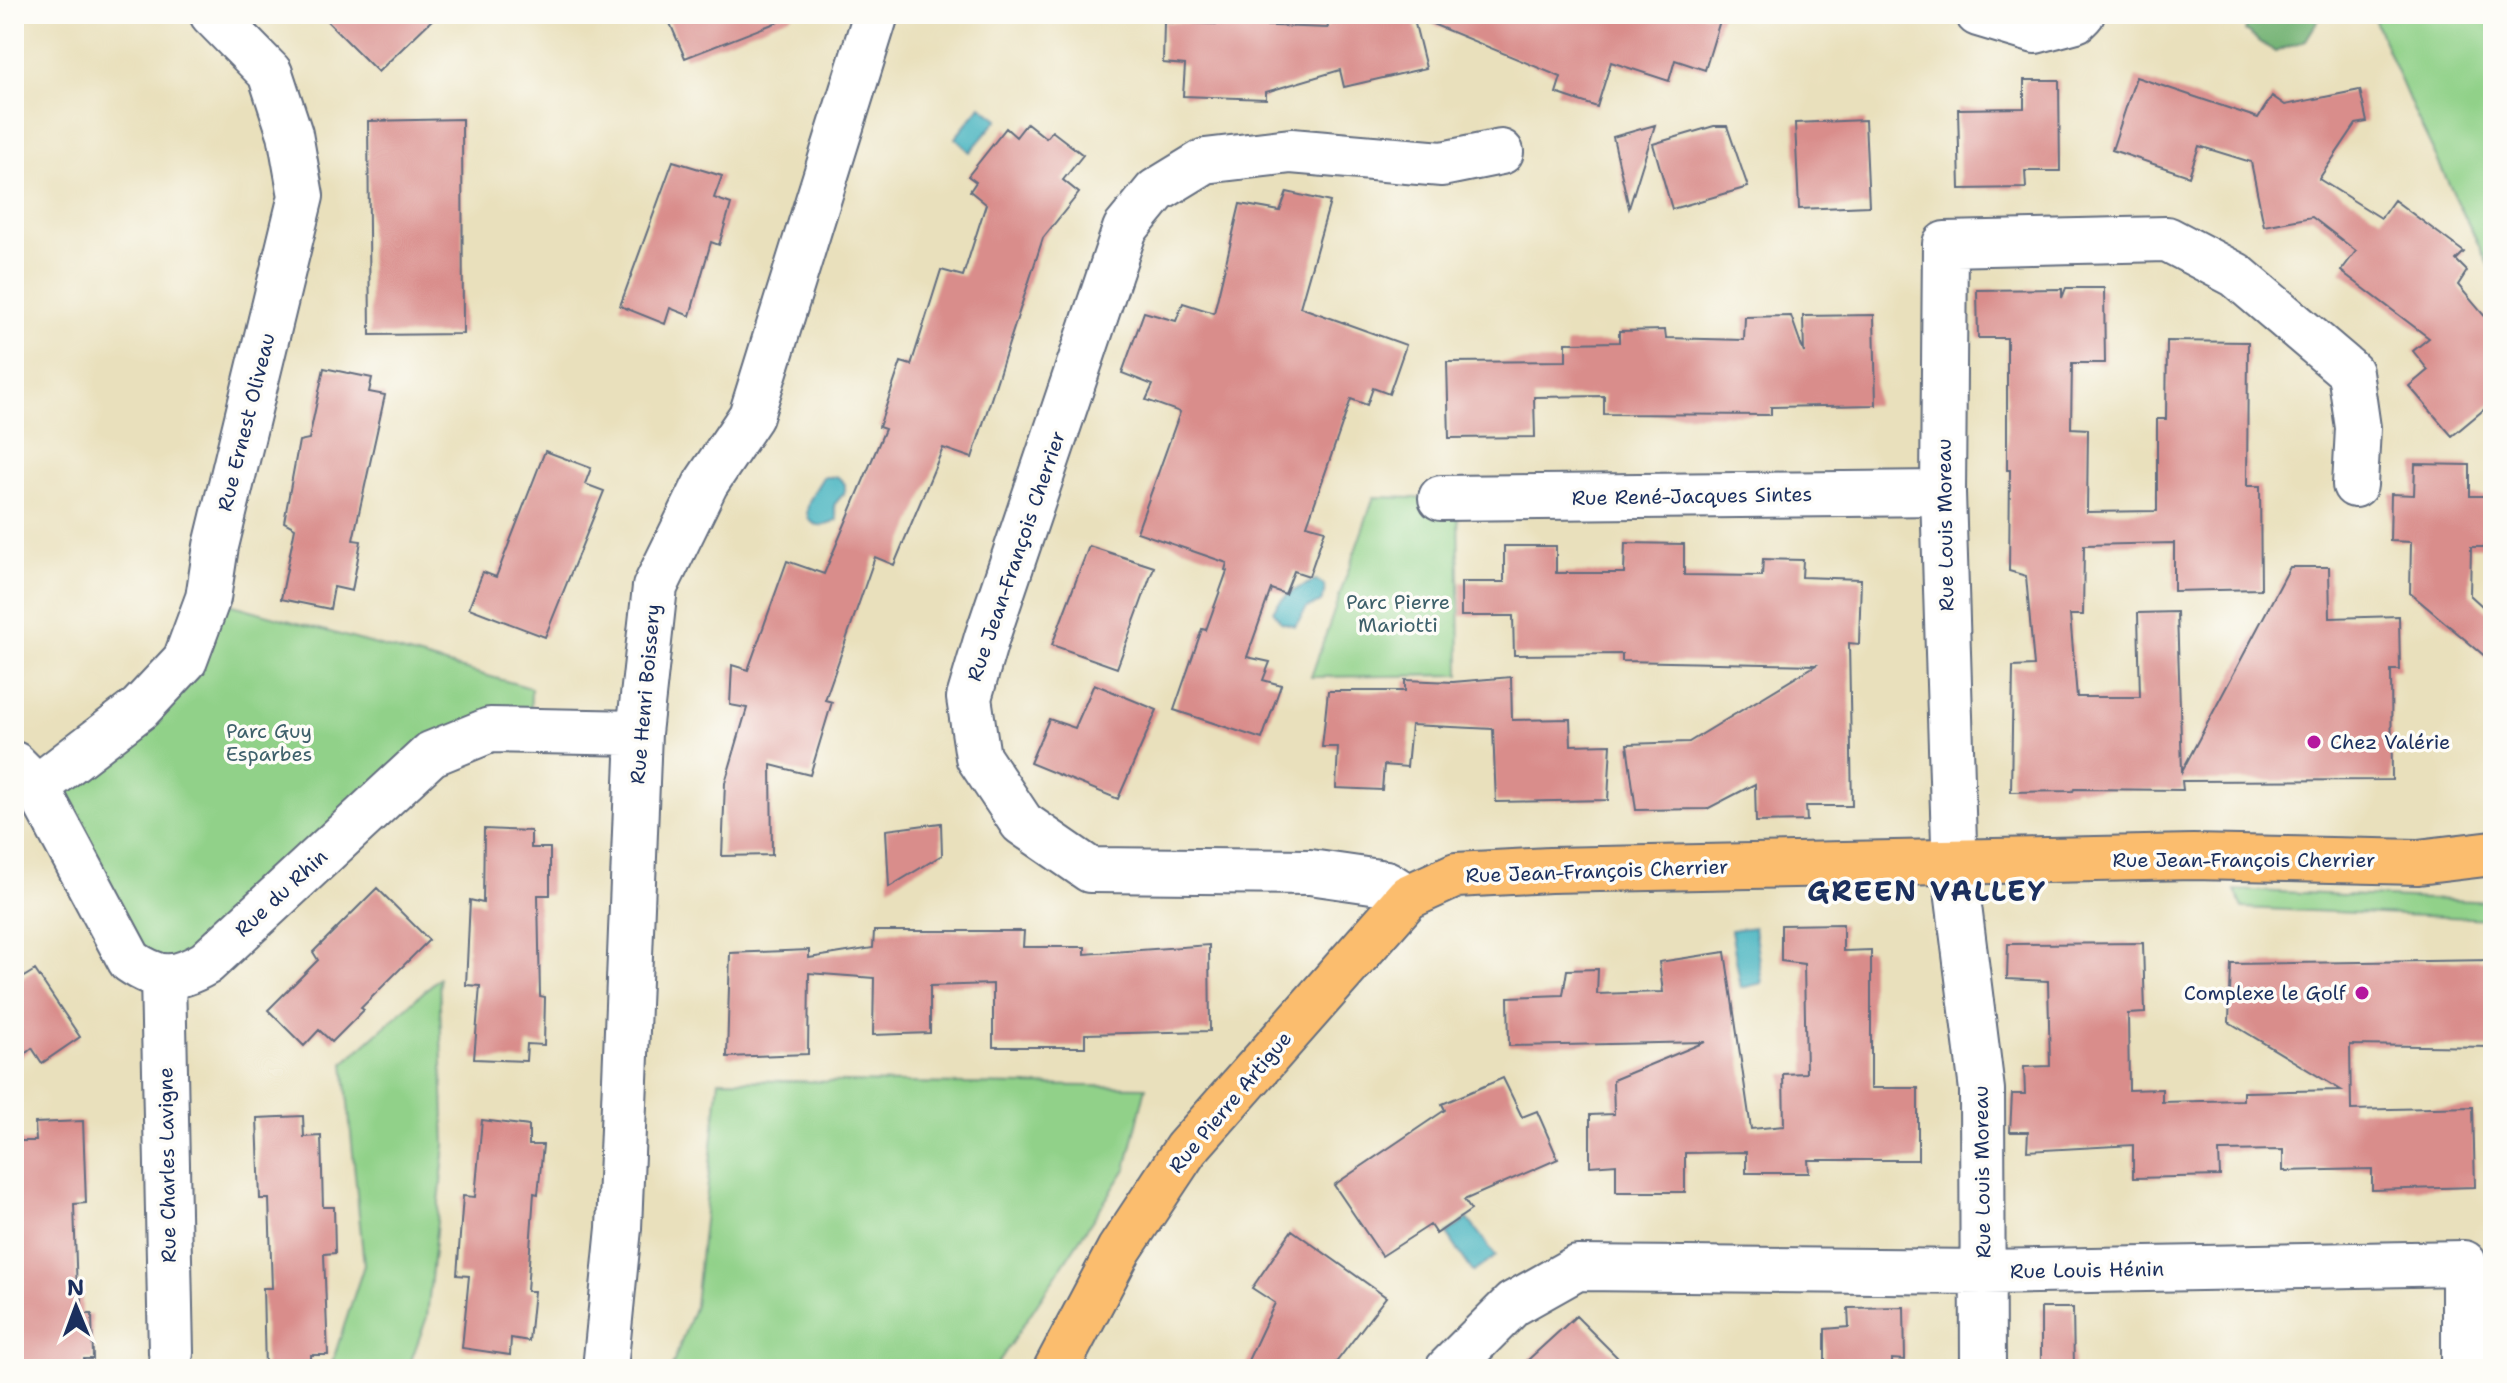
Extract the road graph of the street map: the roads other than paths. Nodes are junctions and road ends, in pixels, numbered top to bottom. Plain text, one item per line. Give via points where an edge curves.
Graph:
1 (212, 14) edge
2 (876, 14) edge
3 (1978, 14) edge
4 (2082, 14) edge
5 (1501, 152) dead end
6 (2355, 485) dead end
7 (1943, 493) junction
8 (1441, 498) dead end
9 (639, 733) junction
10 (26, 775) edge
11 (2493, 853) edge
12 (1955, 862) junction
13 (2418, 862) junction
14 (2493, 873) edge
15 (1408, 897) junction
16 (163, 977) junction
17 (2479, 1263) edge
18 (1984, 1272) junction
19 (171, 1353) dead end
20 (605, 1369) edge
21 (1056, 1369) edge
22 (1448, 1369) edge
23 (1983, 1369) edge
24 (2464, 1369) edge

1 - 10 street, Rue Ernest Oliveau via 270,73 290,134 301,196 208,598 185,660 140,708
2 - 9 street, Rue Henri Boissery via 751,416 706,483 655,587
3 - 4 street via 2035,31
5 - 15 street, Rue Jean-François Cherrier via 1442,164 1291,151 1205,161 1156,191 1125,229 969,698 978,757 1022,823 1090,870 1310,872 1386,883
6 - 7 street, Rue Louis Moreau via 2358,428 2350,372 2236,275 2167,239 1949,243 1943,248
7 - 8 street, Rue René-Jacques Sintes
7 - 12 street, Rue Louis Moreau
9 - 16 street, Rue du Rhin via 490,730 431,754 206,963 186,975
9 - 20 street, Rue Henri Boissery via 619,1228
10 - 16 street via 130,961
11 - 13 main road, Rue Jean-François Cherrier
12 - 13 main road, Rue Jean-François Cherrier via 2193,857
12 - 15 main road, Rue Jean-François Cherrier via 1456,875
12 - 18 street, Rue Louis Moreau via 1982,1090
13 - 14 main road, Rue Jean-François Cherrier
15 - 21 main road, Rue Pierre Artigue via 1186,1149 1119,1250
16 - 19 street, Rue Charles Lavigne
17 - 18 street, Rue Louis Hénin
17 - 24 street, Rue Louis Hénin
18 - 22 street, Rue Louis Hénin via 1577,1268 1513,1304
18 - 23 street, Rue Louis Moreau

